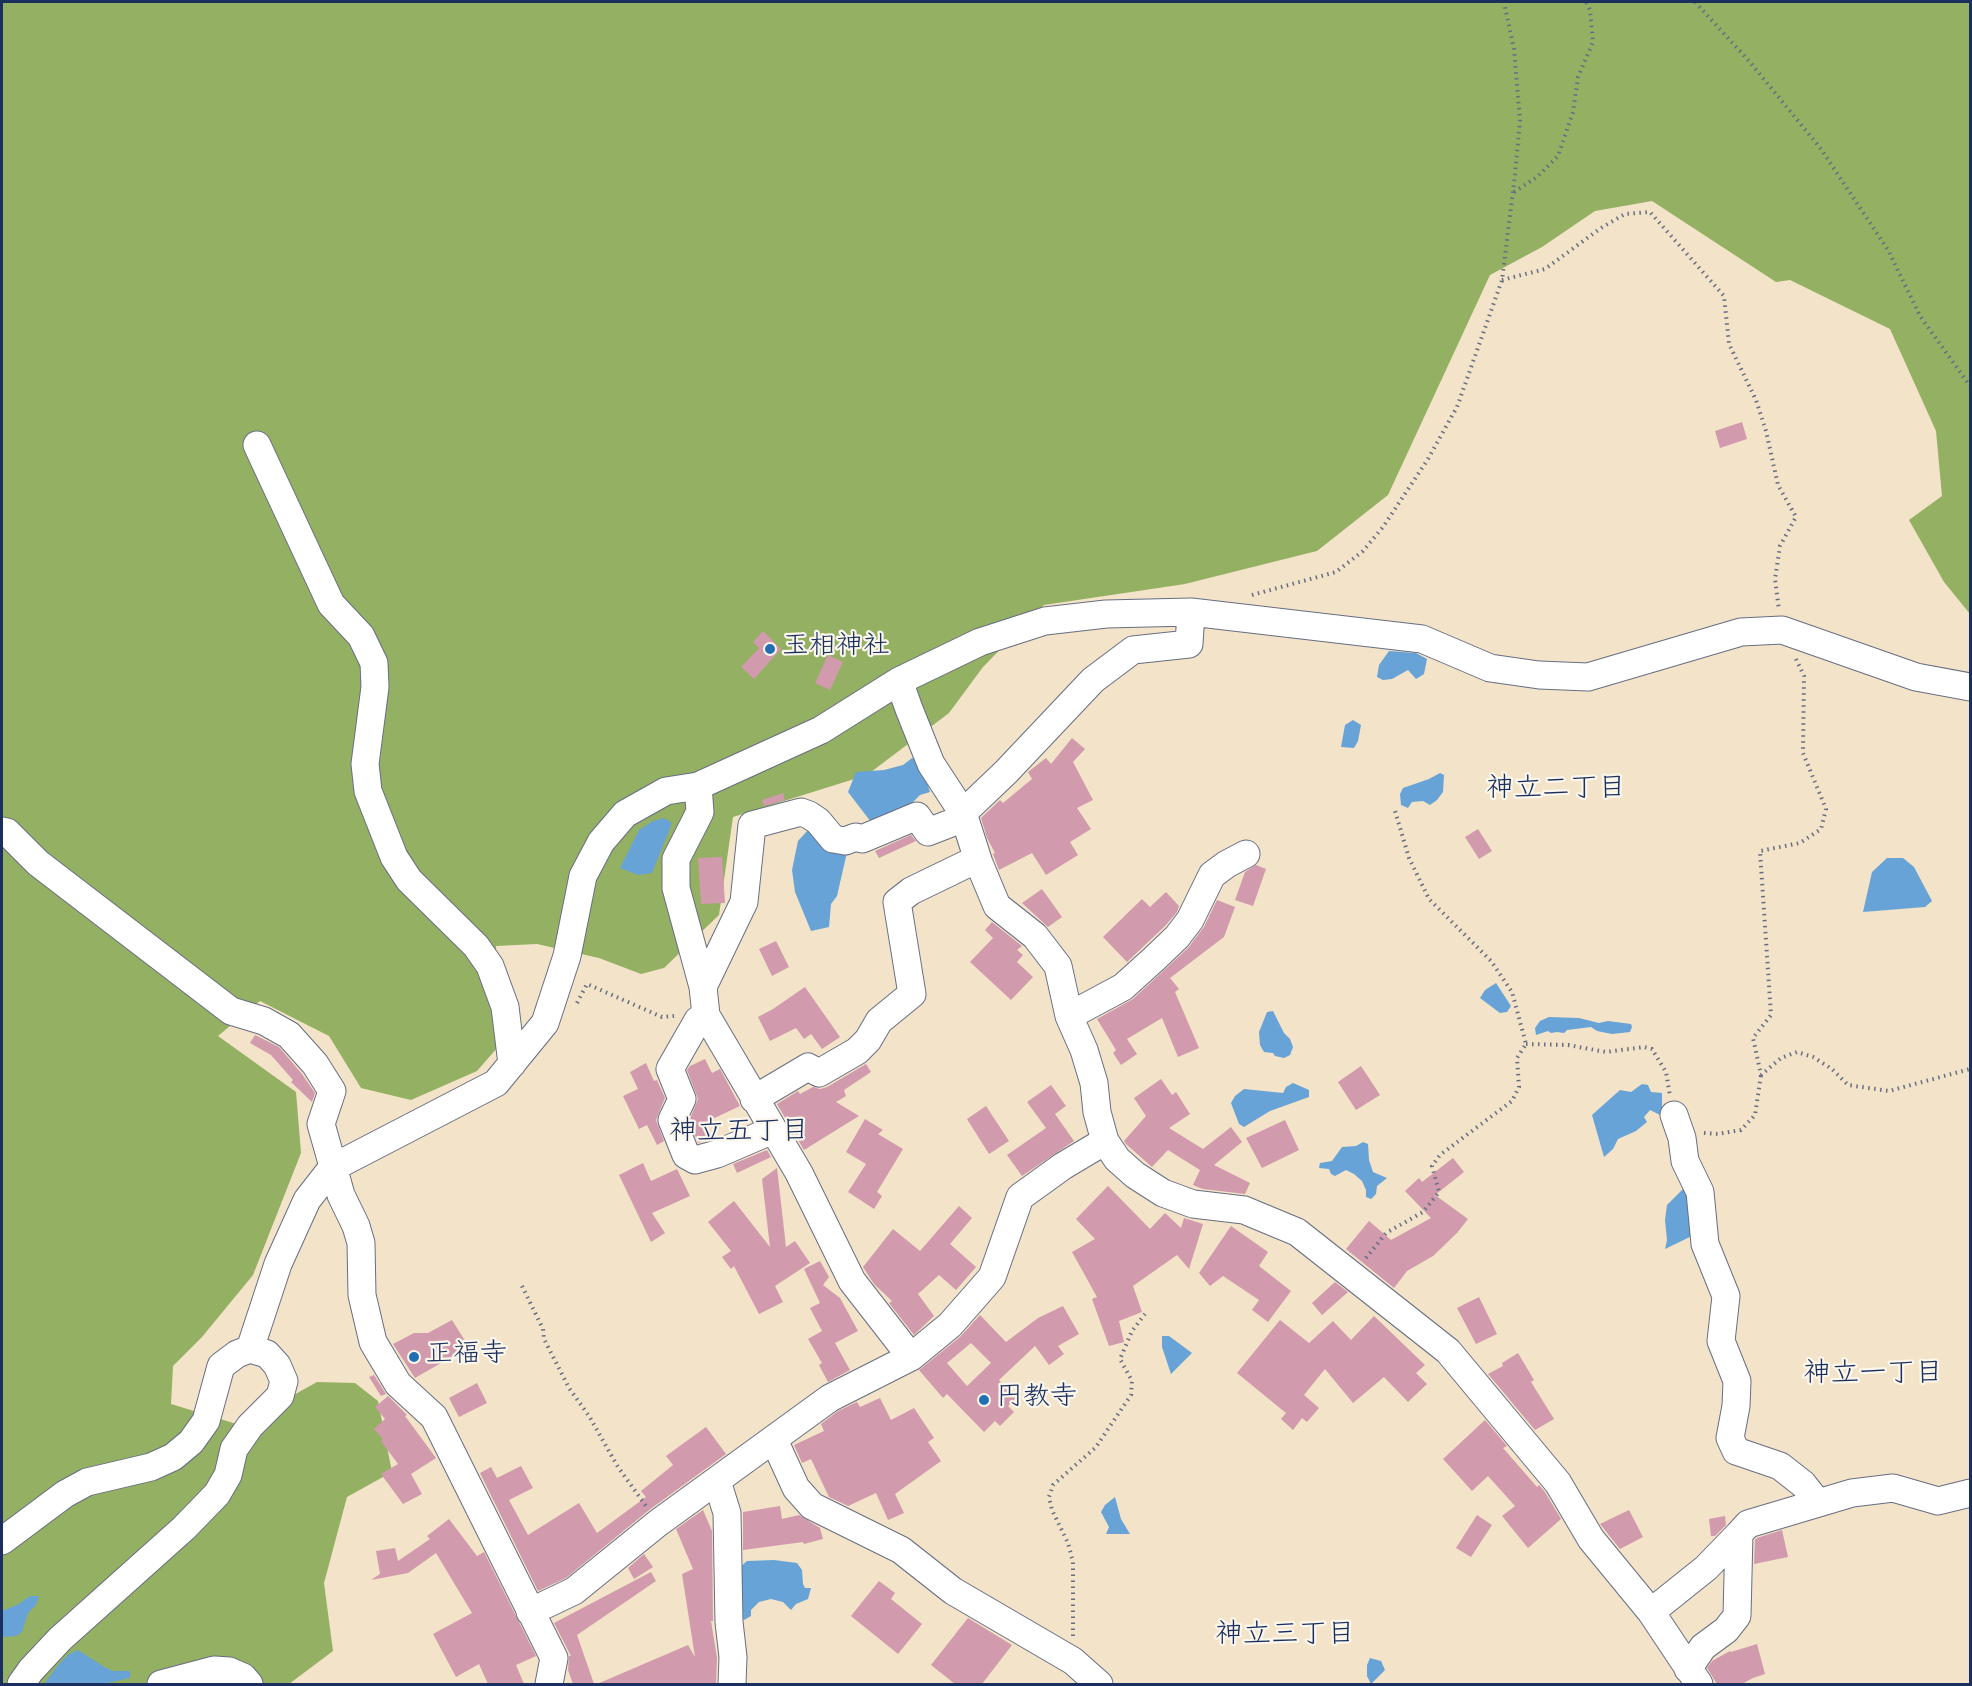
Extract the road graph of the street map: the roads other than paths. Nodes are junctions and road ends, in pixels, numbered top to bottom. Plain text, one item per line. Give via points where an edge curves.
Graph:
1 (257, 445) dead end
2 (1191, 612) junction
3 (899, 681) junction
4 (1971, 687) edge
5 (698, 786) junction
6 (963, 816) junction
7 (2, 831) edge
8 (1246, 854) dead end
9 (977, 859) junction
10 (703, 987) junction
11 (1069, 1016) junction
12 (702, 1017) junction
13 (512, 1064) junction
14 (754, 1099) junction
15 (1674, 1115) road end
16 (773, 1130) junction
17 (1105, 1141) junction
18 (332, 1168) junction
19 (250, 1349) junction
20 (911, 1357) junction
21 (774, 1440) junction
22 (717, 1481) junction
23 (1971, 1493) edge
24 (1818, 1503) junction
25 (1739, 1534) junction
26 (2, 1541) edge
27 (530, 1612) junction
28 (1651, 1612) junction
29 (1693, 1677) edge
30 (21, 1684) edge
31 (161, 1684) edge
32 (249, 1684) edge
33 (549, 1684) edge
34 (732, 1684) edge
35 (1099, 1684) edge

1 - 13 street via 331,604 361,636 374,663 375,687 365,764 368,791 394,857 409,880 476,946 490,966 506,1007
2 - 3 street via 1106,614 1045,621 980,642
2 - 4 street via 1422,639 1490,668 1588,677 1741,632 1782,630 1916,677
2 - 6 street via 1189,644 1133,650 1093,680
3 - 5 street via 821,730
3 - 6 street via 931,764
5 - 10 street via 700,813 676,859 676,888
5 - 13 street via 666,791 626,814 601,842 584,876 567,957 545,1023
6 - 9 street
6 - 10 street via 928,832 917,816 862,839 845,841 833,839 818,820 801,812 752,825 744,902
7 - 18 street via 231,1011 264,1021 289,1035 332,1091 321,1124
8 - 11 street via 1212,875 1177,937 1123,987
9 - 11 street via 997,906 1035,936 1058,966
9 - 14 street via 911,891 897,902 912,994 879,1021 857,1051 819,1073 808,1067
10 - 12 street
11 - 17 street via 1094,1083
12 - 14 street
12 - 16 street via 670,1069 682,1099 672,1120 686,1155 695,1160 717,1154
13 - 18 street via 495,1083
14 - 16 street
15 - 24 street via 1685,1161 1700,1192 1705,1244 1726,1296 1721,1341 1737,1381 1730,1438 1736,1451 1780,1466 1803,1484
16 - 20 street via 799,1173 852,1281
17 - 20 street via 1020,1197 992,1277 950,1325
17 - 28 street via 1117,1159 1163,1193 1193,1204 1244,1210 1297,1232 1448,1351 1558,1483 1591,1539
18 - 19 street via 307,1200 278,1264
18 - 27 street via 362,1243 362,1295 373,1342 398,1384 434,1417
19 - 26 street via 221,1366 206,1421 191,1442 173,1457 151,1467 87,1482
19 - 30 street via 267,1353 284,1381 280,1396 234,1449 228,1475 217,1494 60,1639
20 - 21 street via 830,1398
21 - 22 street
21 - 35 street via 796,1488 812,1506 901,1550 953,1591 1073,1661
22 - 27 street via 574,1591
22 - 34 street via 728,1513
23 - 24 street via 1938,1501 1893,1488 1852,1493
24 - 25 street via 1748,1524
25 - 28 street via 1706,1568
25 - 29 street via 1737,1616 1703,1647
27 - 33 street via 554,1659
28 - 29 street
31 - 32 street via 214,1670 229,1671

